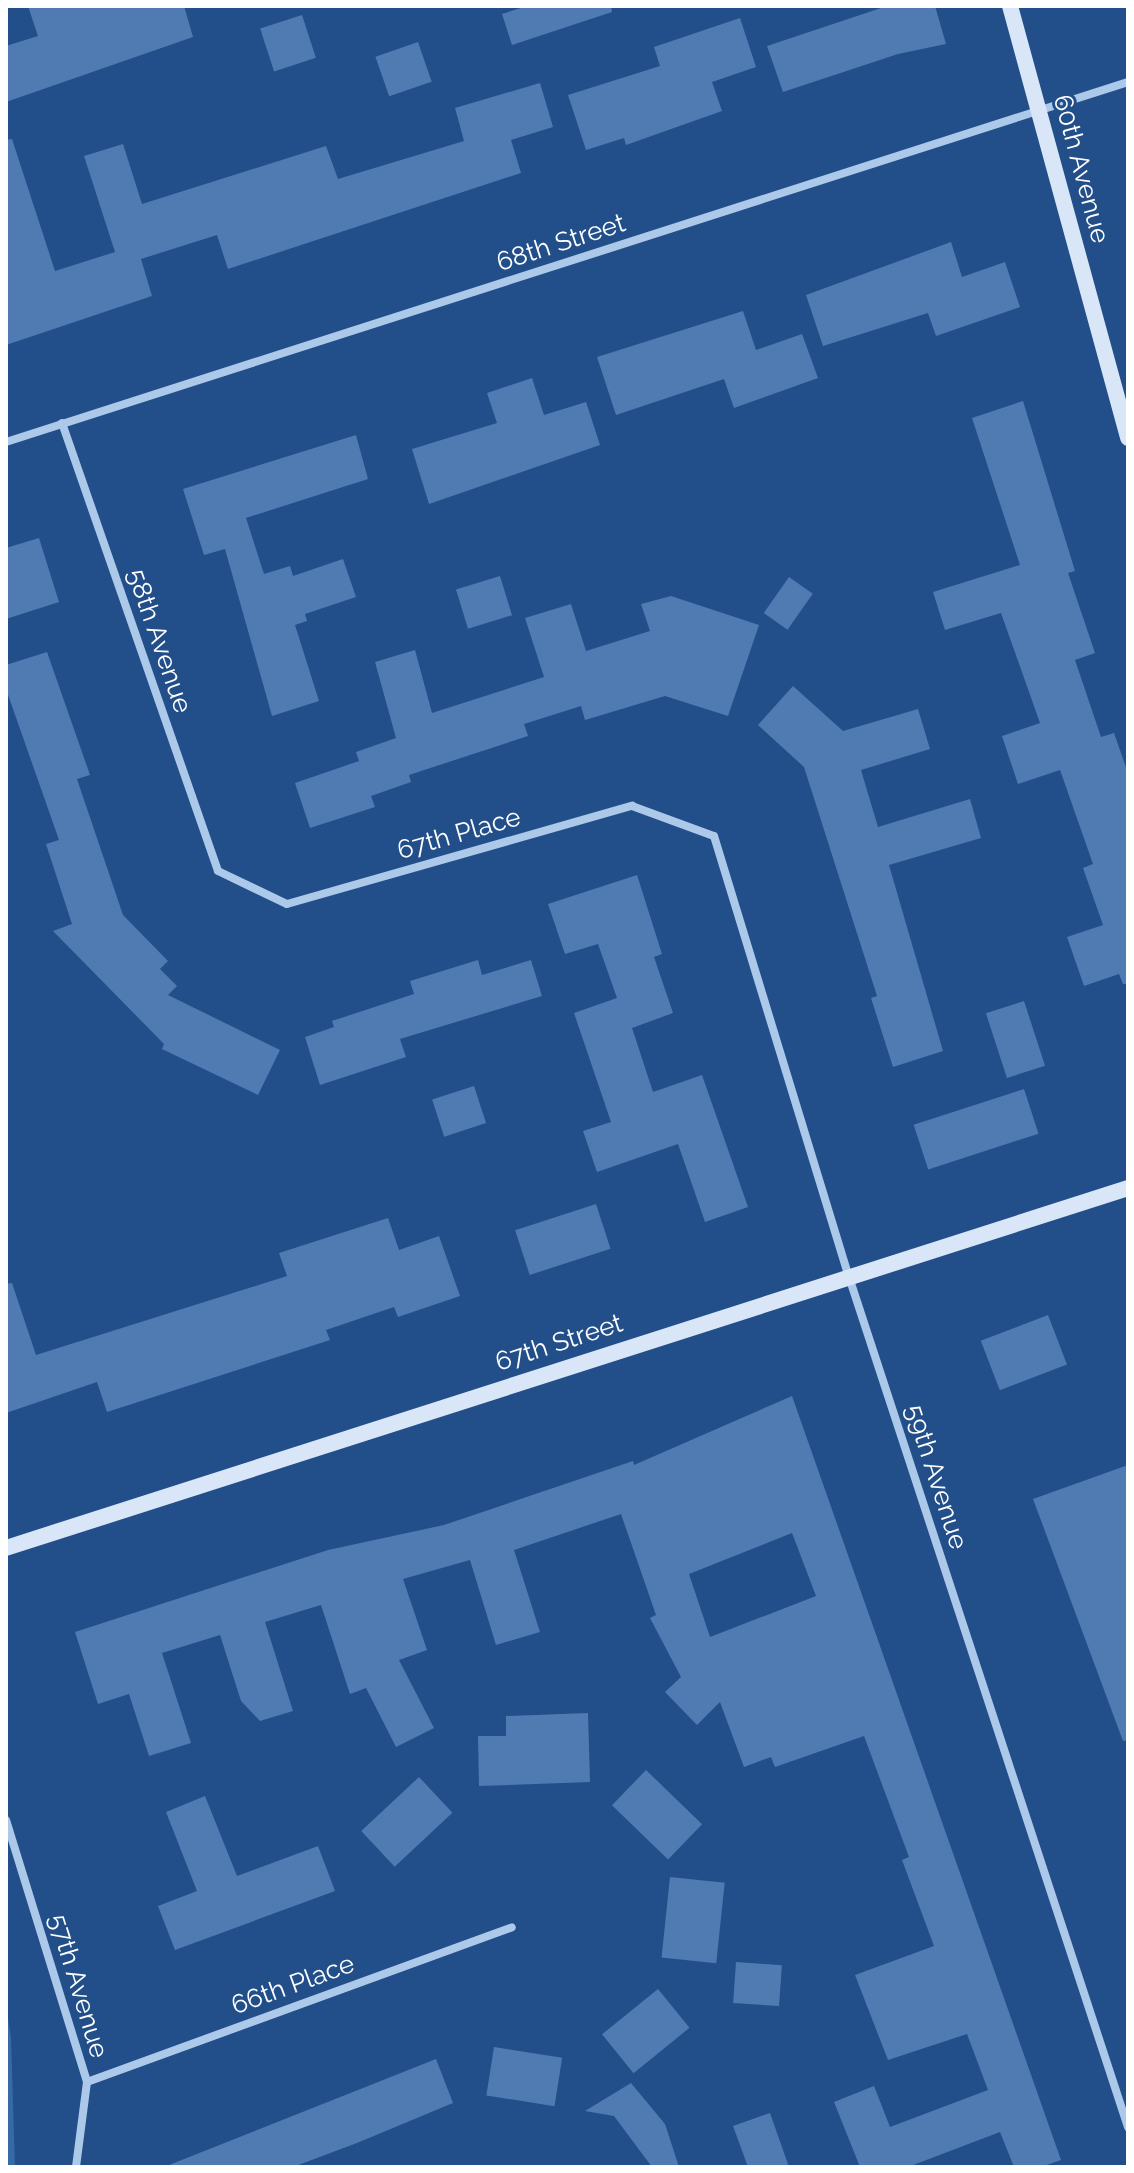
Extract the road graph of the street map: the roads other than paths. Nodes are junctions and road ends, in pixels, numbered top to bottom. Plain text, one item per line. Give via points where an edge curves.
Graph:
1 (1010, 6) edge
2 (1128, 82) edge
3 (1041, 111) junction
4 (62, 423) junction
5 (1128, 438) edge
6 (6, 442) edge
7 (714, 836) joint
8 (218, 871) joint
9 (1128, 1188) edge
10 (848, 1274) junction
11 (6, 1548) edge
12 (6, 1820) edge
13 (512, 1927) dead end
14 (87, 2082) junction
15 (1128, 2127) edge
16 (76, 2167) edge

1 - 3 street, 60th Avenue
2 - 3 street, 68th Street
3 - 4 street, 68th Street
3 - 5 street, 60th Avenue
4 - 6 street, 68th Street
4 - 8 street, 58th Avenue
7 - 8 street, 67th Place via 632,806 287,904
7 - 10 street, 59th Avenue
9 - 10 street, 67th Street
10 - 11 street, 67th Street
10 - 15 street, 59th Avenue
12 - 14 street, 57th Avenue
13 - 14 street, 66th Place
14 - 16 street, 57th Avenue

